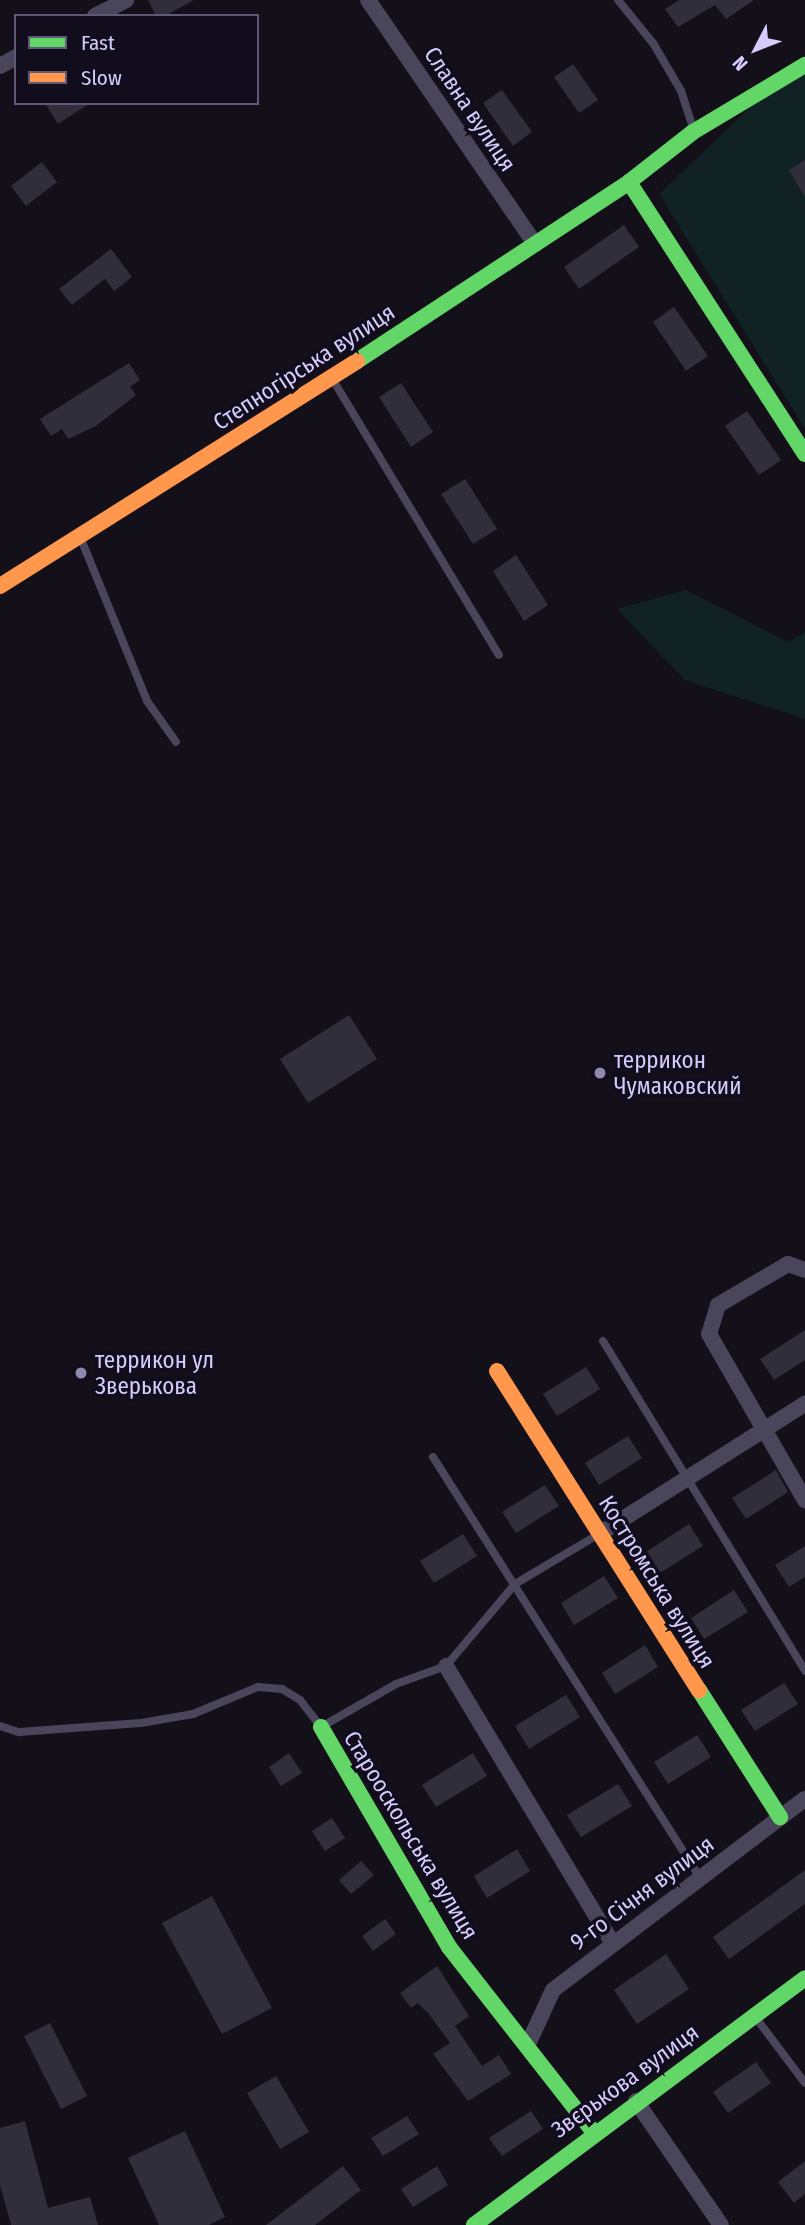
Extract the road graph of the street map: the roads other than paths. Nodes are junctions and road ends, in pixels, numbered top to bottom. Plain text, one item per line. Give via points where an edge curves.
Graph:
1 (125, 0) edge
2 (368, 0) edge
3 (618, 0) edge
4 (99, 14) edge
5 (805, 65) edge
6 (694, 132) junction
7 (629, 182) junction
8 (535, 244) junction
9 (331, 378) junction
10 (805, 454) edge
11 (78, 533) junction
12 (0, 586) edge
13 (499, 655) dead end
14 (176, 742) dead end
15 (805, 1270) edge
16 (603, 1341) dead end
17 (497, 1371) dead end
18 (805, 1404) edge
19 (761, 1428) junction
20 (433, 1457) dead end
21 (685, 1482) junction
22 (805, 1500) edge
23 (599, 1534) junction
24 (515, 1584) junction
25 (446, 1666) junction
26 (805, 1671) edge
27 (0, 1726) edge
28 (321, 1727) junction
29 (805, 1798) edge
30 (780, 1817) junction
31 (701, 1878) junction
32 (612, 1942) junction
33 (805, 1978) edge
34 (754, 2015) junction
35 (529, 2042) junction
36 (805, 2083) edge
37 (636, 2101) junction
38 (593, 2131) junction
39 (474, 2225) edge
40 (721, 2225) edge

1 - 4 street
2 - 8 street, Славна вулиця
3 - 6 lane via 653,43 681,91
5 - 6 street, Степногірська вулиця
6 - 7 street, Степногірська вулиця
7 - 8 street, Степногірська вулиця
7 - 10 street
8 - 9 street, Степногірська вулиця
9 - 11 street, Степногірська вулиця
9 - 13 lane
11 - 12 street, Степногірська вулиця
11 - 14 lane via 147,701
15 - 19 street via 788,1264 718,1305 709,1334
16 - 21 lane
17 - 23 street, Костромська вулиця
18 - 19 street
19 - 21 street
19 - 22 street
20 - 24 lane
21 - 23 street
21 - 26 lane
23 - 24 lane
23 - 30 street, Костромська вулиця
24 - 25 lane
24 - 31 lane
25 - 28 lane via 396,1684
25 - 32 street
27 - 28 lane via 19,1732 141,1723 193,1714 258,1687 282,1689 300,1700
28 - 35 street, Старооскольська вулиця via 449,1947
29 - 30 street, 9-го Січня вулиця
30 - 31 street, 9-го Січня вулиця
31 - 32 street, 9-го Січня вулиця
32 - 35 street, 9-го Січня вулиця via 553,1990
33 - 34 street, Звєрькова вулиця
34 - 36 lane
34 - 37 street, Звєрькова вулиця
35 - 38 street, Старооскольська вулиця
37 - 38 street, Звєрькова вулиця
37 - 40 street
38 - 39 street, Звєрькова вулиця

